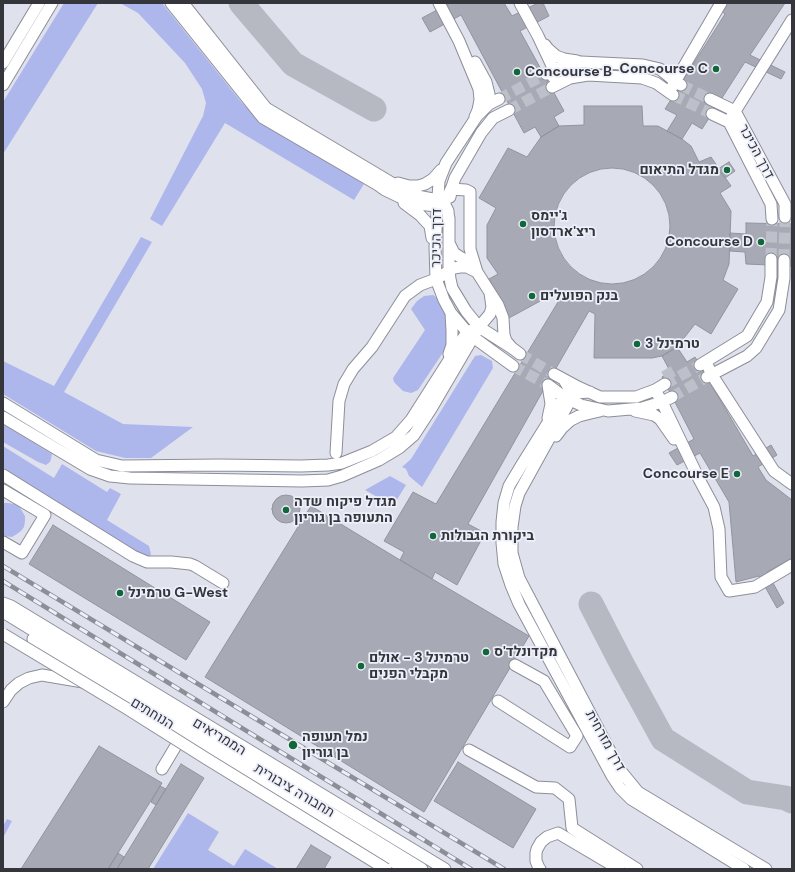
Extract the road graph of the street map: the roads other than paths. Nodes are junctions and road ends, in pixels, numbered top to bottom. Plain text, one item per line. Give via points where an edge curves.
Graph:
1 (39, 3) edge
2 (52, 3) edge
3 (171, 3) edge
4 (183, 3) edge
5 (439, 3) edge
6 (520, 3) edge
7 (721, 3) edge
8 (792, 20) edge
9 (538, 36) junction
10 (459, 41) junction
11 (581, 62) junction
12 (3, 63) edge
13 (550, 72) junction
14 (679, 83) junction
15 (3, 85) edge
16 (499, 99) tunnel mouth
17 (710, 99) tunnel mouth
18 (483, 110) junction
19 (509, 110) tunnel mouth
20 (735, 112) junction
21 (712, 114) tunnel mouth
22 (728, 122) junction
23 (470, 127) junction
24 (446, 163) junction
25 (382, 178) junction
26 (451, 189) junction
27 (392, 194) junction
28 (439, 203) junction
29 (771, 204) junction
30 (788, 204) edge
31 (785, 217) tunnel mouth
32 (772, 219) tunnel mouth
33 (449, 225) junction
34 (449, 244) junction
35 (435, 247) junction
36 (771, 259) tunnel mouth
37 (784, 260) tunnel mouth
38 (449, 270) junction
39 (477, 272) junction
40 (772, 277) junction
41 (788, 277) edge
42 (436, 279) junction
43 (452, 288) junction
44 (490, 293) junction
45 (451, 313) junction
46 (478, 327) junction
47 (470, 334) junction
48 (491, 351) junction
49 (514, 366) tunnel mouth
50 (442, 372) junction
51 (710, 376) junction
52 (665, 384) tunnel mouth
53 (655, 390) junction
54 (590, 392) junction
55 (541, 396) dead end
56 (569, 397) junction
57 (667, 399) junction
58 (3, 403) edge
59 (431, 409) junction
60 (625, 410) junction
61 (608, 411) junction
62 (3, 417) edge
63 (535, 443) junction
64 (336, 453) dead end
65 (3, 475) edge
66 (699, 479) junction
67 (792, 484) edge
68 (519, 493) junction
69 (6, 494) edge
70 (3, 542) edge
71 (792, 565) edge
72 (223, 583) dead end
73 (3, 603) edge
74 (3, 612) edge
75 (3, 620) edge
76 (3, 634) edge
77 (563, 662) junction
78 (515, 665) dead end
79 (554, 668) junction
80 (544, 681) junction
81 (107, 686) junction
82 (498, 701) dead end
83 (3, 702) edge
84 (184, 733) junction
85 (468, 750) dead end
86 (162, 769) dead end
87 (386, 869) edge
88 (405, 869) edge
89 (422, 869) edge
90 (436, 869) edge
91 (445, 869) edge
92 (540, 869) edge
93 (619, 869) edge
94 (636, 869) edge
95 (744, 869) edge
96 (766, 869) edge

1 - 12 street
2 - 15 street
3 - 27 street via 264,118
4 - 25 street via 266,108
5 - 10 street
6 - 9 street
7 - 14 street
8 - 20 street
9 - 11 street via 556,56
9 - 13 street
10 - 18 street via 470,53 486,82 489,100
10 - 23 street via 476,80 480,100
11 - 13 street
11 - 14 street via 643,65 660,69
13 - 14 street via 552,87 570,78 588,75 642,78 656,83 671,94
16 - 18 street, דרך הכיכר
17 - 20 street, דרך הכיכר
18 - 23 street, דרך הכיכר
19 - 26 street, דרך הכיכר via 493,118 455,178
20 - 22 street
20 - 30 street, דרך הכיכר
21 - 22 street, דרך הכיכר
22 - 29 street, דרך הכיכר
23 - 24 street, דרך הכיכר
24 - 25 street via 433,179 418,186
24 - 28 street, דרך הכיכר via 439,181
25 - 28 street via 412,195
26 - 28 street via 446,200
26 - 33 street, דרך הכיכר
26 - 39 street via 470,192 470,249
27 - 28 street via 417,204
27 - 35 street via 430,226
28 - 33 street via 445,205 448,211
28 - 35 street, דרך הכיכר
29 - 30 street
29 - 32 street, דרך הכיכר
30 - 31 street, דרך הכיכר
33 - 34 street, דרך הכיכר
34 - 38 street, דרך הכיכר
34 - 39 street via 454,253 471,263
35 - 42 street, דרך הכיכר
36 - 40 street
37 - 41 street
38 - 39 street via 460,267
38 - 42 street
38 - 43 street, דרך הכיכר
39 - 44 street
40 - 41 street
40 - 51 street via 766,302 747,336 703,363
41 - 51 street via 779,310 756,348 747,356
42 - 43 street
42 - 45 street, דרך הכיכר
42 - 64 street via 420,285 405,296 344,384 339,401
43 - 46 street, דרך הכיכר
44 - 46 street via 490,314
44 - 46 street, דרך הכיכר via 503,318 506,341 516,351
45 - 47 street, דרך הכיכר
45 - 50 street via 452,345
46 - 47 street
47 - 48 street, דרך הכיכר
47 - 50 street
47 - 59 street
48 - 49 street, דרך הכיכר
48 - 59 street via 476,350 470,353
50 - 58 street via 411,420 396,436 372,451 342,463 328,465 122,466 96,460
51 - 67 street via 774,471
52 - 53 street
53 - 54 street via 636,397 620,398
53 - 57 street
54 - 56 street
54 - 56 street via 559,377
55 - 63 street via 545,411
56 - 61 street via 581,405
56 - 63 street
56 - 63 street via 548,385 551,404
56 - 68 street
57 - 60 street via 642,408
57 - 66 street
59 - 62 street via 414,435 399,448 378,460 328,480 302,481 110,476 90,469
60 - 61 street
60 - 66 street via 654,415 660,419
61 - 68 street via 579,416 562,428
63 - 79 street via 509,486 504,503 502,543 504,564 511,585
65 - 72 street via 133,556 147,562 190,564
66 - 71 street via 714,507 719,529 721,577 728,591 755,587
68 - 77 street, דרך מזרחית via 512,527 512,552 519,578
69 - 70 street via 44,515 22,554
73 - 90 street, הממריאים
73 - 91 street
74 - 89 street, תחבורה ציבורית
75 - 81 street, הנוחתים
76 - 87 street, הממריאים, bridge
77 - 79 street
77 - 96 street, דרך מזרחית via 620,770 638,792
78 - 80 street
79 - 80 street via 548,672
79 - 95 street via 620,788 631,799
80 - 82 street via 577,736 570,746
81 - 83 street via 42,675 19,683
81 - 84 street, הנוחתים
84 - 86 street
84 - 88 street, הנוחתים
85 - 94 street via 536,787 555,788 569,799 572,828
92 - 93 street via 536,861 537,849 547,837 558,833

